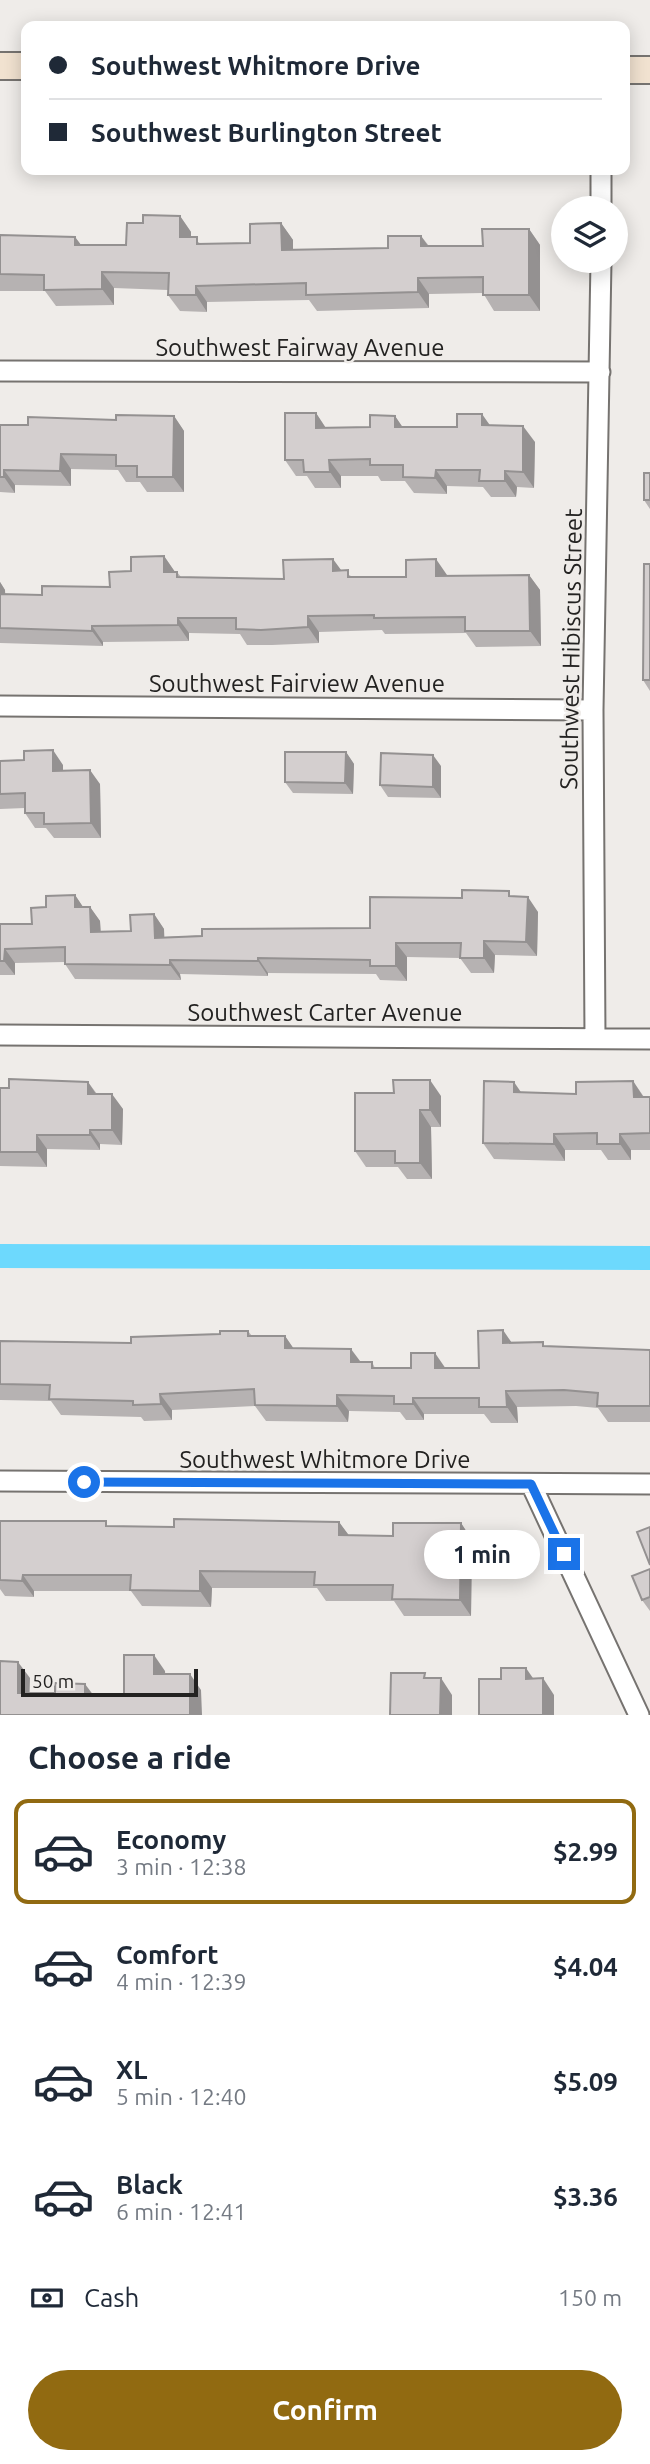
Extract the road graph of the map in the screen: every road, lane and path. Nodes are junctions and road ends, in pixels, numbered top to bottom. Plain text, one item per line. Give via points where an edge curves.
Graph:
1 (0, 66) edge
2 (21, 66) edge
3 (650, 69) edge
4 (630, 70) edge
5 (601, 175) edge
6 (601, 196) edge
7 (601, 273) edge
8 (0, 371) edge
9 (600, 372) junction
10 (0, 705) edge
11 (593, 710) junction
12 (0, 1035) edge
13 (595, 1038) junction
14 (650, 1039) edge
15 (0, 1481) edge
16 (531, 1484) junction
17 (650, 1484) edge
18 (639, 1715) edge

1 - 2 main road
3 - 4 main road
5 - 6 street
7 - 9 street, Southwest Hibiscus Street
8 - 9 street, Southwest Fairway Avenue
9 - 11 street, Southwest Hibiscus Street
10 - 11 street, Southwest Fairview Avenue
11 - 13 street, Southwest Hibiscus Street
12 - 13 street, Southwest Carter Avenue
13 - 14 street, Southwest Carter Avenue
15 - 16 street, Southwest Whitmore Drive
16 - 17 street, Southwest Whitmore Drive
16 - 18 street

